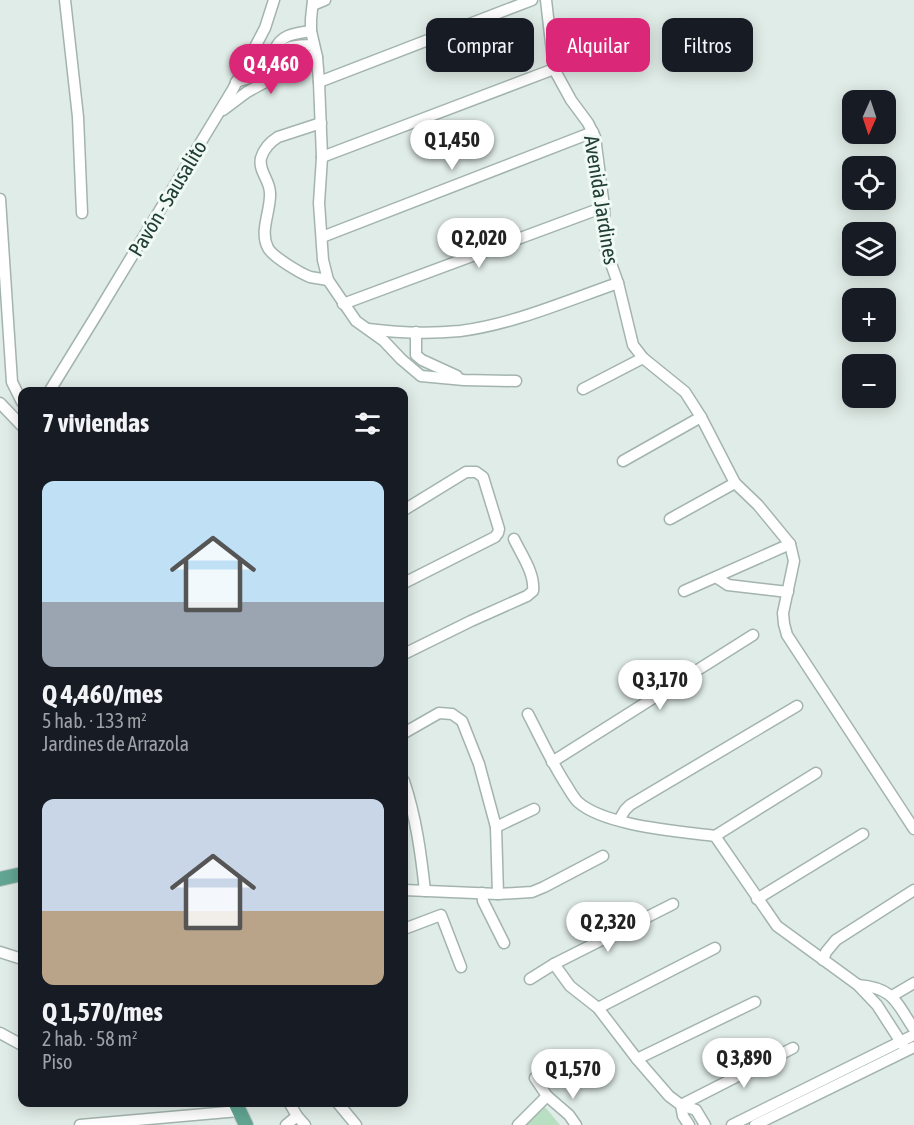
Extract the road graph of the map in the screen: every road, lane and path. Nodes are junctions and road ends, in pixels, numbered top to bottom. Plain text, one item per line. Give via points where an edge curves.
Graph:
1 (65, 0) edge
2 (274, 0) edge
3 (325, 0) edge
4 (532, 0) edge
5 (546, 0) edge
6 (313, 2) edge
7 (548, 18) edge
8 (311, 32) junction
9 (314, 45) junction
10 (317, 57) junction
11 (244, 67) junction
12 (546, 72) edge
13 (556, 72) edge
14 (256, 75) junction
15 (270, 79) junction
16 (319, 82) junction
17 (234, 85) junction
18 (247, 92) junction
19 (218, 113) junction
20 (321, 123) junction
21 (593, 132) junction
22 (322, 157) junction
23 (0, 199) edge
24 (604, 207) junction
25 (82, 213) dead end
26 (322, 237) junction
27 (328, 280) junction
28 (618, 283) junction
29 (343, 304) junction
30 (367, 328) junction
31 (416, 332) junction
32 (643, 358) junction
33 (464, 380) junction
34 (516, 381) dead end
35 (52, 387) edge
36 (583, 389) dead end
37 (18, 394) edge
38 (0, 403) edge
39 (700, 417) junction
40 (18, 422) edge
41 (623, 461) dead end
42 (735, 483) junction
43 (408, 508) edge
44 (670, 519) dead end
45 (514, 539) dead end
46 (790, 544) junction
47 (716, 577) junction
48 (408, 581) edge
49 (684, 591) dead end
50 (788, 592) junction
51 (753, 635) dead end
52 (408, 652) edge
53 (797, 706) dead end
54 (528, 714) dead end
55 (408, 731) edge
56 (552, 762) junction
57 (816, 773) dead end
58 (408, 794) edge
59 (534, 809) dead end
60 (620, 820) junction
61 (496, 827) junction
62 (914, 829) edge
63 (863, 834) dead end
64 (715, 836) junction
65 (603, 856) dead end
66 (18, 875) edge
67 (0, 879) edge
68 (408, 890) edge
69 (914, 890) edge
70 (425, 891) junction
71 (482, 893) junction
72 (498, 894) junction
73 (758, 898) junction
74 (673, 904) dead end
75 (408, 927) edge
76 (504, 943) dead end
77 (715, 948) dead end
78 (0, 952) edge
79 (18, 958) edge
80 (823, 960) junction
81 (554, 964) junction
82 (461, 967) dead end
83 (530, 980) dead end
84 (914, 983) edge
85 (858, 985) junction
86 (892, 996) junction
87 (755, 1002) dead end
88 (598, 1008) junction
89 (914, 1029) edge
90 (0, 1033) edge
91 (914, 1035) edge
92 (18, 1043) edge
93 (907, 1046) edge
94 (793, 1048) dead end
95 (637, 1059) junction
96 (535, 1078) dead end
97 (547, 1096) junction
98 (681, 1105) junction
99 (237, 1107) edge
100 (292, 1107) edge
101 (341, 1107) edge
102 (297, 1116) junction
103 (80, 1125) edge
104 (246, 1125) edge
105 (285, 1125) edge
106 (305, 1125) edge
107 (356, 1125) edge
108 (518, 1125) edge
109 (576, 1125) edge
110 (688, 1125) edge
111 (705, 1125) edge
112 (732, 1125) edge
113 (755, 1125) edge

1 - 25 street via 78,117
2 - 11 street, Pavón - Sausalito via 265,28
3 - 6 street
4 - 16 street
5 - 7 street, Avenida Jardines
6 - 8 street
8 - 9 street
8 - 14 street via 280,40 268,69
9 - 10 street
9 - 15 street via 282,51
10 - 15 street via 289,55 284,70
10 - 16 street
11 - 14 street
11 - 17 street, Pavón - Sausalito
12 - 22 street
13 - 21 street, Avenida Jardines
14 - 17 street
15 - 18 street
16 - 20 street
17 - 18 street
17 - 19 street, Pavón - Sausalito
18 - 19 street
19 - 35 street, Pavón - Sausalito
20 - 22 street
20 - 27 street via 278,137 268,145 261,170 270,192 265,235 270,251 309,276
21 - 24 street, Avenida Jardines
21 - 26 street
22 - 26 street
23 - 37 street via 12,382
24 - 28 street, Avenida Jardines via 605,246
24 - 29 street
26 - 27 street
27 - 29 street
28 - 31 street via 513,320 459,331
28 - 32 street, Avenida Jardines via 633,345
29 - 30 street
30 - 31 street
30 - 33 street via 422,376
31 - 33 street via 416,355
32 - 36 street
32 - 39 street, Avenida Jardines via 684,393
33 - 34 street
38 - 40 street
39 - 41 street
39 - 42 street, Avenida Jardines
42 - 44 street
42 - 46 street, Avenida Jardines
43 - 48 street via 472,471 483,477 498,532 490,540
45 - 52 street via 531,575 533,591
46 - 47 street
46 - 50 street, Avenida Jardines via 794,567
47 - 49 street
47 - 50 street via 728,585
50 - 62 street via 783,613 787,635
51 - 56 street
53 - 60 street via 630,805
54 - 56 street
55 - 61 street via 439,713 462,721 479,764
56 - 60 street via 576,800 604,817
57 - 64 street
58 - 70 street
59 - 61 street
60 - 64 street
61 - 72 street
63 - 73 street
64 - 73 street
65 - 72 street via 532,892
66 - 67 main road
68 - 70 street
69 - 80 street via 836,940
70 - 71 street
71 - 72 street
71 - 76 street
73 - 80 street via 777,926
74 - 81 street
75 - 82 street via 441,915
77 - 88 street
78 - 79 street
80 - 85 street
81 - 83 street
81 - 88 street via 570,986
84 - 86 street
85 - 86 street
85 - 93 street
86 - 89 street
87 - 95 street
88 - 95 street
90 - 92 street
91 - 93 street
93 - 112 street
93 - 113 street
94 - 98 street
95 - 98 street
96 - 97 street
97 - 108 street
97 - 109 street
98 - 110 street
98 - 111 street via 696,1110
99 - 103 street
99 - 104 main road
100 - 102 street
101 - 107 street
102 - 105 street
102 - 106 street

